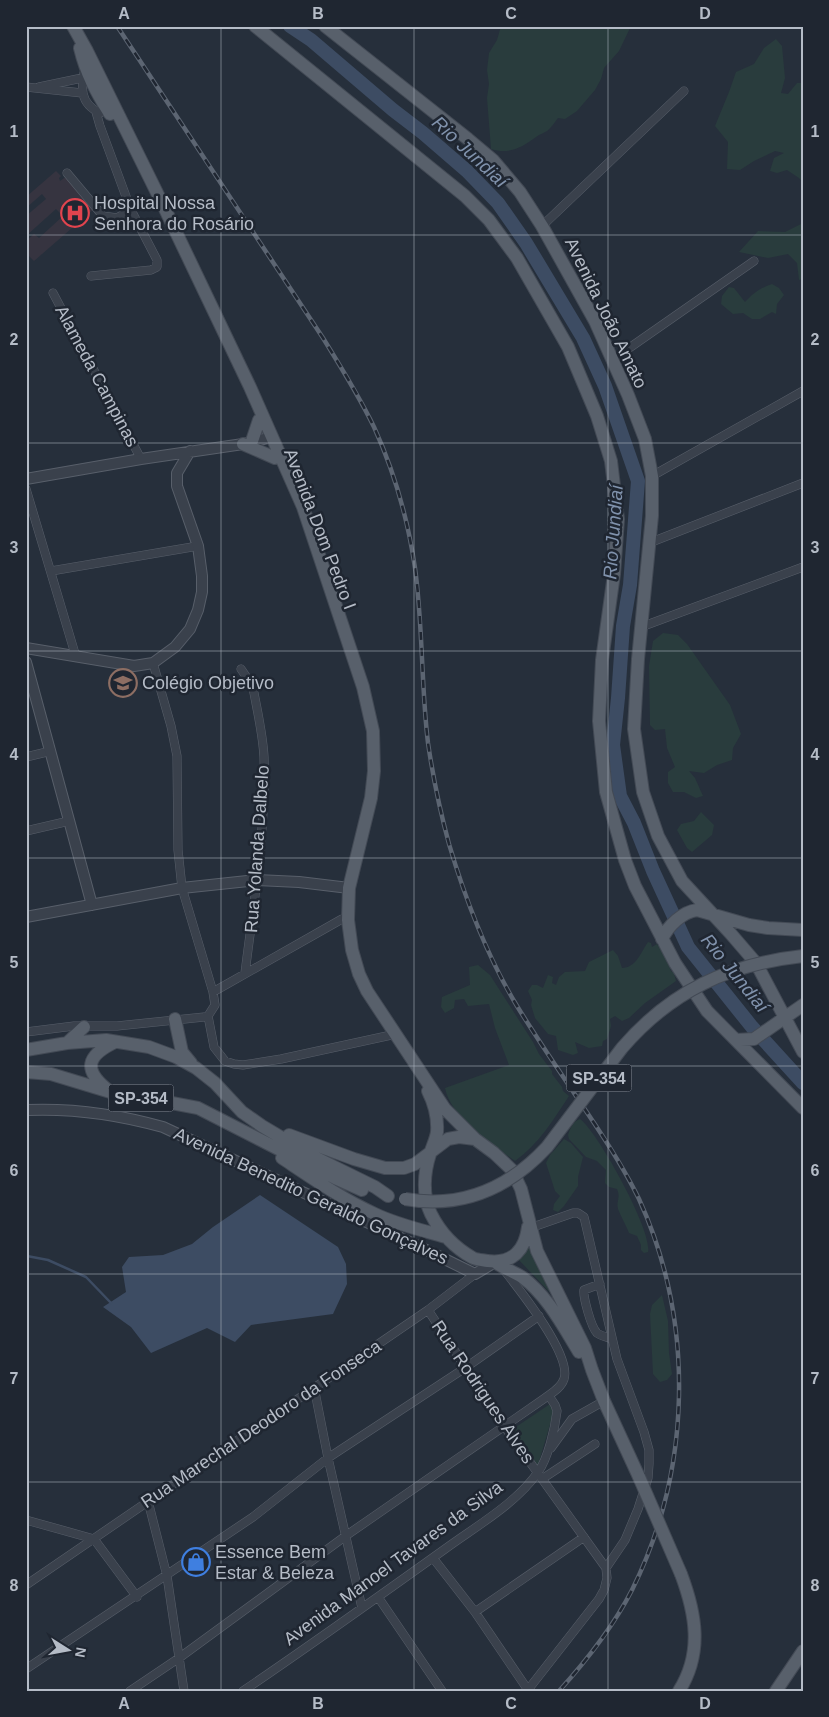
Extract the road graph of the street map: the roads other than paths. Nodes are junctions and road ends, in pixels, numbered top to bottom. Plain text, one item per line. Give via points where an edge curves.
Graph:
1 (73, 26) edge
2 (255, 26) edge
3 (326, 26) edge
4 (87, 51) junction
5 (84, 73) junction
6 (28, 88) edge
7 (684, 91) dead end
8 (82, 93) junction
9 (96, 112) junction
10 (116, 118) junction
11 (67, 173) dead end
12 (131, 210) junction
13 (542, 226) junction
14 (754, 261) dead end
15 (91, 276) dead end
16 (52, 293) dead end
17 (612, 360) junction
18 (803, 391) edge
19 (259, 420) junction
20 (270, 437) junction
21 (247, 442) junction
22 (190, 451) junction
23 (141, 458) junction
24 (275, 458) junction
25 (652, 476) junction
26 (26, 479) edge
27 (803, 483) edge
28 (26, 489) edge
29 (649, 543) junction
30 (198, 546) junction
31 (803, 567) edge
32 (51, 571) junction
33 (641, 627) junction
34 (26, 648) edge
35 (76, 657) junction
36 (26, 662) edge
37 (153, 663) junction
38 (241, 669) dead end
39 (51, 751) junction
40 (26, 757) edge
41 (69, 821) junction
42 (26, 832) edge
43 (257, 880) junction
44 (182, 888) junction
45 (347, 888) junction
46 (92, 905) junction
47 (713, 914) junction
48 (26, 917) edge
49 (342, 919) junction
50 (803, 930) edge
51 (662, 939) junction
52 (803, 956) edge
53 (245, 973) junction
54 (213, 992) junction
55 (803, 1005) edge
56 (208, 1016) junction
57 (175, 1019) junction
58 (781, 1021) junction
59 (84, 1027) junction
60 (26, 1032) edge
61 (392, 1035) junction
62 (736, 1040) junction
63 (117, 1041) junction
64 (67, 1043) junction
65 (26, 1050) edge
66 (803, 1052) edge
67 (412, 1062) junction
68 (196, 1068) junction
69 (26, 1072) edge
70 (225, 1092) junction
71 (112, 1093) junction
72 (803, 1108) edge
73 (26, 1110) edge
74 (252, 1136) junction
75 (475, 1139) junction
76 (430, 1155) junction
77 (388, 1196) junction
78 (529, 1226) junction
79 (446, 1237) junction
80 (499, 1265) junction
81 (475, 1274) junction
82 (600, 1284) junction
83 (428, 1310) junction
84 (539, 1316) junction
85 (612, 1338) junction
86 (465, 1368) junction
87 (592, 1370) junction
88 (314, 1387) junction
89 (549, 1396) junction
90 (604, 1401) junction
91 (504, 1426) junction
92 (595, 1444) dead end
93 (546, 1454) junction
94 (328, 1458) junction
95 (540, 1476) junction
96 (148, 1501) junction
97 (26, 1520) edge
98 (346, 1535) junction
99 (584, 1538) junction
100 (94, 1539) junction
101 (433, 1558) junction
102 (606, 1568) junction
103 (167, 1576) junction
104 (26, 1585) edge
105 (137, 1597) junction
106 (378, 1597) junction
107 (362, 1608) junction
108 (475, 1612) junction
109 (803, 1651) edge
110 (179, 1658) junction
111 (26, 1669) edge
112 (528, 1690) edge
113 (130, 1691) edge
114 (184, 1691) edge
115 (243, 1691) edge
116 (442, 1691) edge
117 (679, 1691) edge
118 (776, 1691) edge

1 - 4 main road, Avenida Dom Pedro I
1 - 5 main road, Avenida Dom Pedro I
2 - 51 main road via 465,196 490,220 517,258 568,347 597,416 611,461 618,519 602,660 600,721 606,792 635,886
3 - 13 main road, Avenida João Amato via 493,160 520,192
4 - 5 street
4 - 10 main road, Avenida Dom Pedro I
5 - 6 street
5 - 8 street
5 - 10 main road, Avenida Dom Pedro I
6 - 8 street
7 - 13 street
8 - 9 street
9 - 10 street
9 - 12 street
10 - 19 main road, Avenida Dom Pedro I
10 - 20 main road, Avenida Dom Pedro I via 165,209
11 - 12 street via 103,216 117,218
12 - 15 street via 157,260 157,267
13 - 17 main road, Avenida João Amato via 595,321
14 - 17 street
16 - 23 street, Alameda Campinas
17 - 25 main road, Avenida João Amato via 644,439
18 - 25 street
19 - 20 main road, Avenida Dom Pedro I
19 - 21 main road
20 - 21 street
20 - 24 main road, Avenida Dom Pedro I
20 - 45 main road, Avenida Dom Pedro I via 303,507 364,687 373,731 371,798
21 - 22 street
21 - 24 main road
22 - 23 street
22 - 30 street via 177,472 178,486
23 - 26 street
24 - 45 main road, Avenida Dom Pedro I via 344,643 365,716 369,752 365,798
25 - 29 main road, Avenida João Amato
27 - 29 street
28 - 32 street
29 - 33 main road, Avenida João Amato
30 - 32 street
30 - 37 street via 202,576 198,610 190,629 175,647
31 - 33 street
32 - 35 street
33 - 47 main road, Avenida João Amato via 634,730 643,792 658,836 682,882
34 - 35 street
35 - 37 street via 134,666
36 - 39 street
37 - 44 street via 177,756 178,850
38 - 43 street, Rua Yolanda Dalbelo via 252,685 264,755
39 - 40 street
39 - 41 street
41 - 42 street
41 - 46 street
43 - 44 street
43 - 45 street via 275,879
43 - 53 street, Rua Yolanda Dalbelo
44 - 46 street
44 - 54 street
45 - 49 main road, Avenida Dom Pedro I
45 - 61 main road, Avenida Dom Pedro I via 350,943 359,974
46 - 48 street
47 - 50 main road via 749,925
47 - 51 main road via 690,911 670,926
47 - 58 main road, Avenida João Amato via 756,963
49 - 53 street
49 - 61 main road, Avenida Dom Pedro I via 353,973 369,1008
51 - 62 main road via 707,1011
52 - 77 main road, SP-354, bridge via 768,960 719,976 659,1011 633,1034 547,1147 507,1182 458,1200 422,1202
53 - 54 street
54 - 56 street via 215,1005
55 - 58 main road
56 - 57 street
56 - 61 street via 214,1047 225,1061 243,1065
57 - 59 street
57 - 68 main road via 182,1052
58 - 62 main road via 754,1039
58 - 66 main road, Avenida João Amato
59 - 60 street
59 - 64 main road
61 - 67 main road, Avenida Dom Pedro I
62 - 72 main road
63 - 64 main road, SP-354
63 - 68 main road, SP-354 via 149,1047
63 - 71 main road via 102,1048 91,1063 92,1073 98,1082
64 - 65 main road, SP-354
67 - 75 main road via 445,1109
67 - 76 main road via 429,1093 436,1116 437,1133
68 - 70 main road, SP-354
69 - 71 main road, SP-354 via 51,1074
70 - 76 main road via 294,1138 354,1159 385,1168 404,1168
70 - 77 main road, SP-354 via 242,1112 262,1126
71 - 74 main road, SP-354 via 198,1108
73 - 81 street, Avenida Benedito Geraldo Gonçalves via 84,1111 163,1126
74 - 77 main road, SP-354 via 351,1186
74 - 79 main road via 376,1215
75 - 76 main road via 448,1139
75 - 78 main road via 512,1170 521,1189
76 - 79 main road via 425,1190 430,1211
78 - 80 main road via 520,1251
78 - 82 street via 573,1213 582,1214
78 - 87 main road via 537,1251 585,1348
79 - 80 main road via 474,1259
80 - 81 street, Rua Marechal Deodoro da Fonseca
80 - 84 street
80 - 87 main road via 522,1277 538,1291
81 - 83 street, Rua Marechal Deodoro da Fonseca
82 - 85 street
82 - 85 street via 586,1288 584,1297 595,1330 601,1336
83 - 86 street, Rua Rodrigues Alves
83 - 88 street, Rua Marechal Deodoro da Fonseca
84 - 86 street
84 - 89 street via 566,1373 561,1385
85 - 102 street via 625,1384 644,1432 650,1464 638,1509 625,1540
86 - 91 street, Rua Rodrigues Alves
86 - 94 street
87 - 90 main road
88 - 94 street
88 - 96 street, Rua Marechal Deodoro da Fonseca
89 - 91 street
89 - 93 street, Avenida Manoel Tavares da Silva via 557,1411
90 - 93 street via 572,1419
90 - 117 main road, bridge via 690,1597 695,1639
91 - 95 street, Rua Rodrigues Alves
91 - 98 street
92 - 95 street
93 - 95 street, Avenida Manoel Tavares da Silva
94 - 98 street
94 - 103 street via 253,1517
95 - 99 street, Rua Rodrigues Alves
95 - 101 street, Avenida Manoel Tavares da Silva
96 - 100 street, Rua Marechal Deodoro da Fonseca
96 - 103 street
97 - 100 street
98 - 107 street
98 - 110 street
99 - 102 street, Rua Rodrigues Alves
99 - 108 street
100 - 104 street, Rua Marechal Deodoro da Fonseca
100 - 105 street
101 - 106 street, Avenida Manoel Tavares da Silva
101 - 108 street
102 - 112 street via 604,1590
103 - 105 street
103 - 110 street
105 - 111 street
106 - 107 street, Avenida Manoel Tavares da Silva
106 - 116 street
107 - 115 street, Avenida Manoel Tavares da Silva
108 - 112 street
109 - 118 main road
110 - 113 street
110 - 114 street

